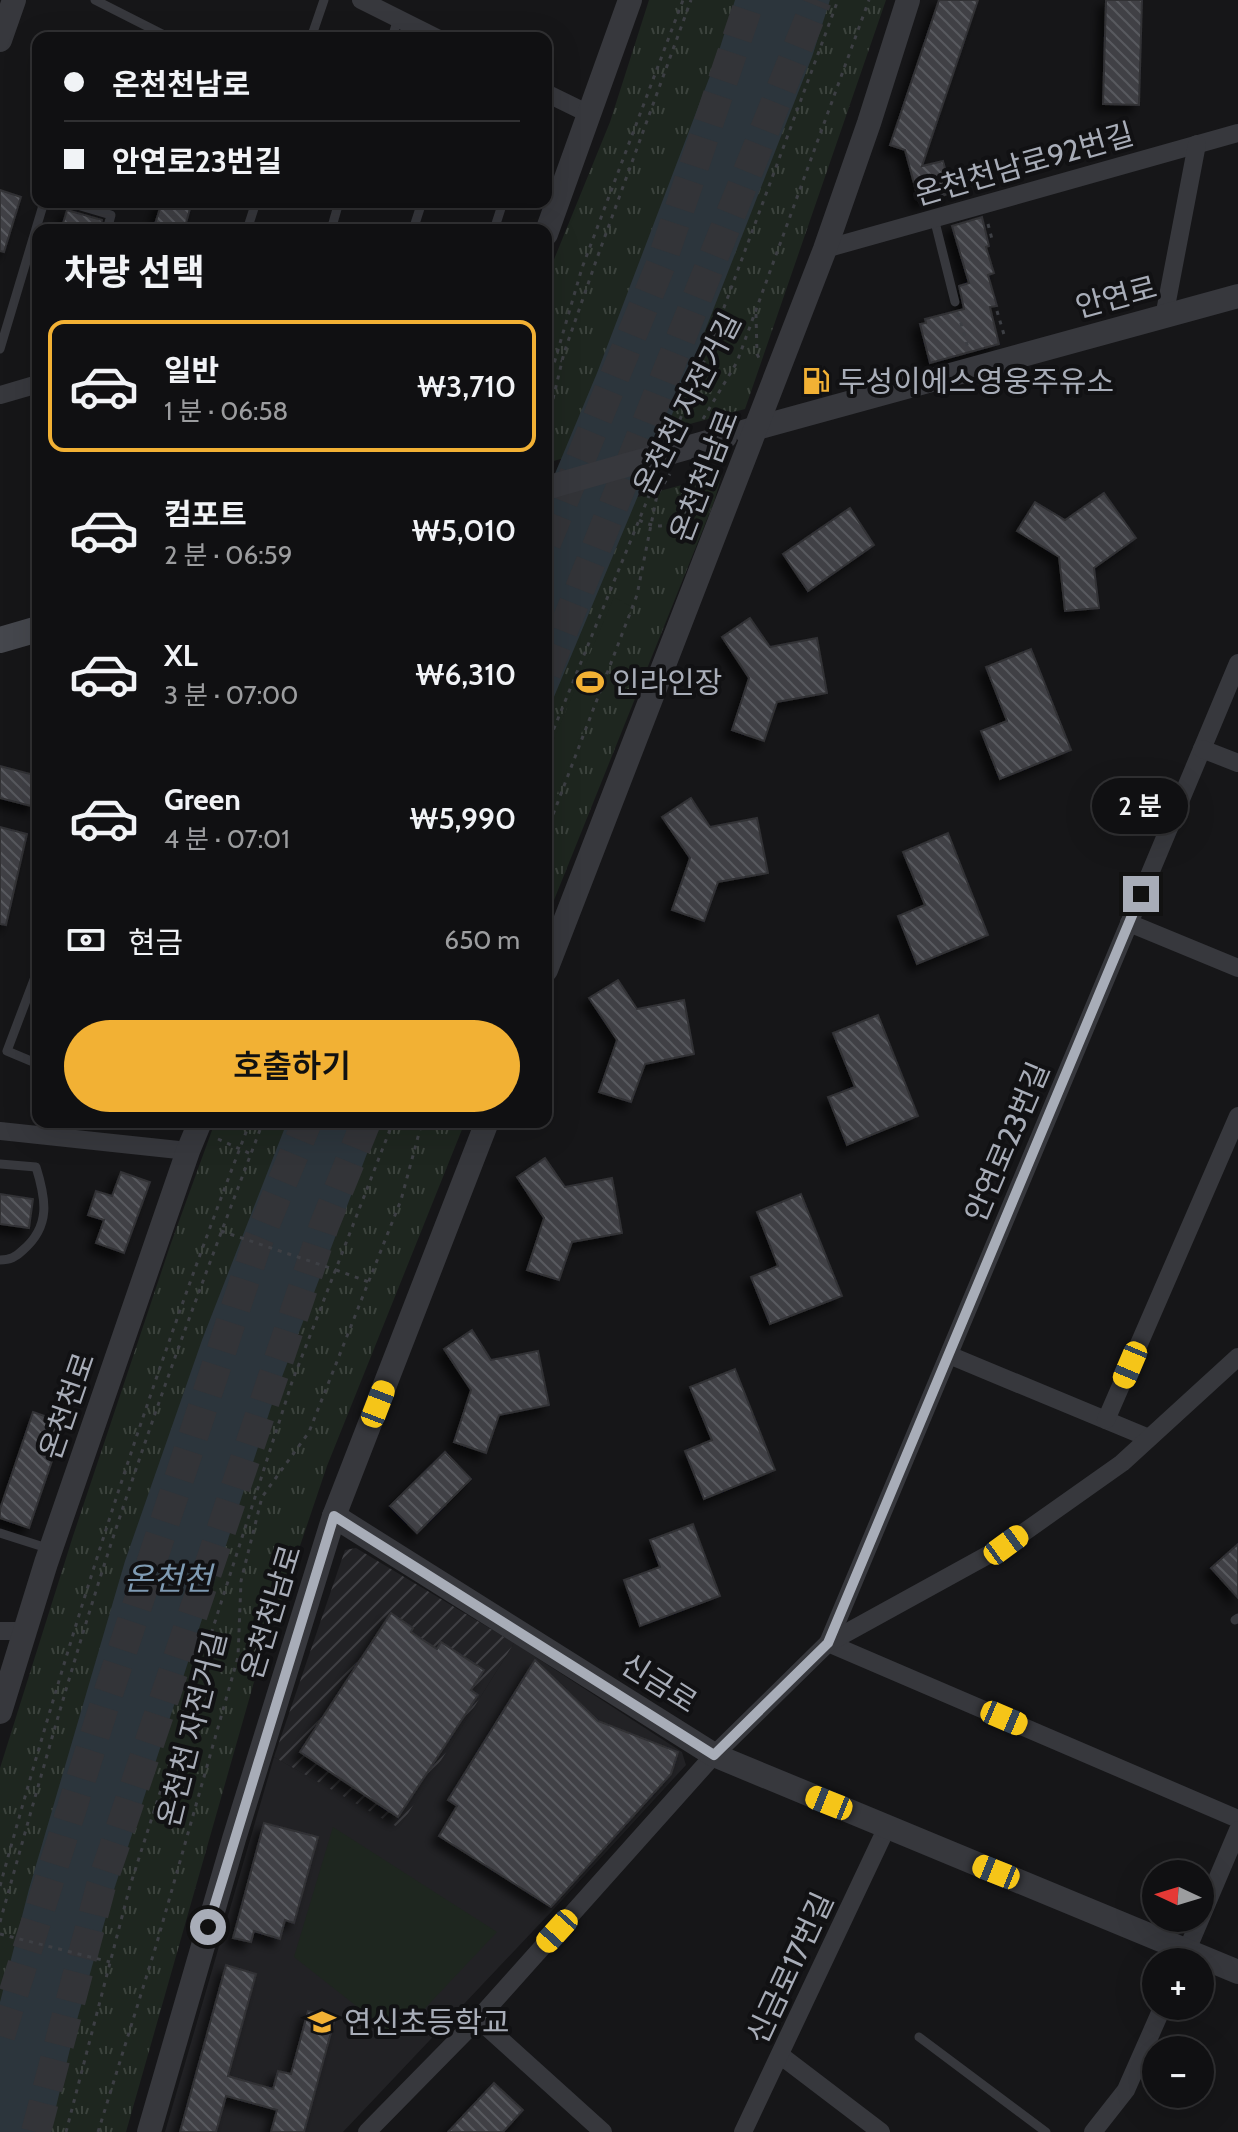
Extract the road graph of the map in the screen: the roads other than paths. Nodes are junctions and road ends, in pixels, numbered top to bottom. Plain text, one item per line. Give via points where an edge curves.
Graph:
1 (14, 0) edge
2 (95, 0) edge
3 (324, 0) edge
4 (361, 0) edge
5 (908, 0) edge
6 (627, 1) edge
7 (398, 18) junction
8 (158, 32) edge
9 (313, 32) edge
10 (394, 32) edge
11 (425, 32) edge
12 (0, 40) edge
13 (552, 96) edge
14 (589, 114) junction
15 (1238, 133) edge
16 (1197, 144) junction
17 (87, 208) edge
18 (934, 218) junction
19 (109, 224) edge
20 (550, 224) edge
21 (32, 242) edge
22 (825, 249) junction
23 (1238, 296) edge
24 (955, 302) road end
25 (1164, 317) junction
26 (0, 349) edge
27 (32, 386) edge
28 (0, 395) edge
29 (757, 428) junction
30 (552, 486) edge
31 (32, 631) edge
32 (0, 640) edge
33 (1238, 663) edge
34 (1202, 749) junction
35 (1238, 763) edge
36 (1129, 923) junction
37 (552, 955) edge
38 (1238, 968) edge
39 (32, 991) edge
40 (32, 1061) edge
41 (1238, 1116) edge
42 (485, 1128) edge
43 (0, 1131) edge
44 (195, 1134) edge
45 (0, 1164) edge
46 (0, 1260) edge
47 (949, 1355) junction
48 (1238, 1357) edge
49 (1106, 1420) junction
50 (1149, 1438) junction
51 (334, 1516) junction
52 (0, 1533) edge
53 (51, 1550) junction
54 (0, 1631) edge
55 (26, 1631) junction
56 (828, 1643) junction
57 (0, 1712) edge
58 (714, 1755) junction
59 (1238, 1819) edge
60 (887, 1827) junction
61 (1238, 1830) edge
62 (1166, 1948) edge
63 (1187, 1948) edge
64 (1214, 1965) edge
65 (1238, 1972) edge
66 (478, 2019) junction
67 (1157, 2020) edge
68 (919, 2037) dead end
69 (780, 2055) junction
70 (149, 2132) edge
71 (367, 2132) edge
72 (603, 2132) edge
73 (743, 2132) edge
74 (881, 2132) edge
75 (1046, 2132) edge
76 (1093, 2132) edge

1 - 12 street
2 - 8 lane
3 - 9 lane
4 - 7 street
5 - 22 street, 온천천남로
6 - 14 street
7 - 10 lane
7 - 11 street
13 - 14 street
14 - 20 street
15 - 16 street, 온천천남로92번길
16 - 18 street, 온천천남로92번길
16 - 25 street
17 - 19 lane via 111,215
18 - 22 street, 온천천남로92번길
18 - 24 lane
21 - 26 lane
22 - 29 street, 온천천남로
23 - 25 street, 안연로
25 - 29 street, 안연로
27 - 28 street
29 - 30 street, 안연로, bridge
29 - 37 street, 온천천남로
31 - 32 main road
33 - 34 street, 안연로23번길
34 - 35 street
34 - 36 street, 안연로23번길
36 - 38 street
36 - 47 street, 안연로23번길
39 - 40 lane via 7,1051
41 - 49 street
42 - 51 street, 온천천남로
43 - 44 street
44 - 53 street, 온천천로
45 - 46 lane via 36,1167 44,1193 42,1229 15,1257
47 - 49 street
47 - 56 street, 안연로23번길
48 - 50 street
49 - 50 street
50 - 56 street via 1006,1545
51 - 58 street, 신금로
51 - 70 street, 온천천남로
52 - 53 lane
53 - 55 street, 온천천로
54 - 55 street
55 - 57 street, 온천천로
56 - 58 street
56 - 59 street
58 - 60 street, 신금로
58 - 66 street
60 - 62 street, 신금로
60 - 69 street, 신금로17번길
61 - 63 street
64 - 65 street, 신금로
66 - 71 street
66 - 72 street
67 - 76 street via 1126,2090
68 - 75 lane
69 - 73 street, 신금로17번길
69 - 74 street

